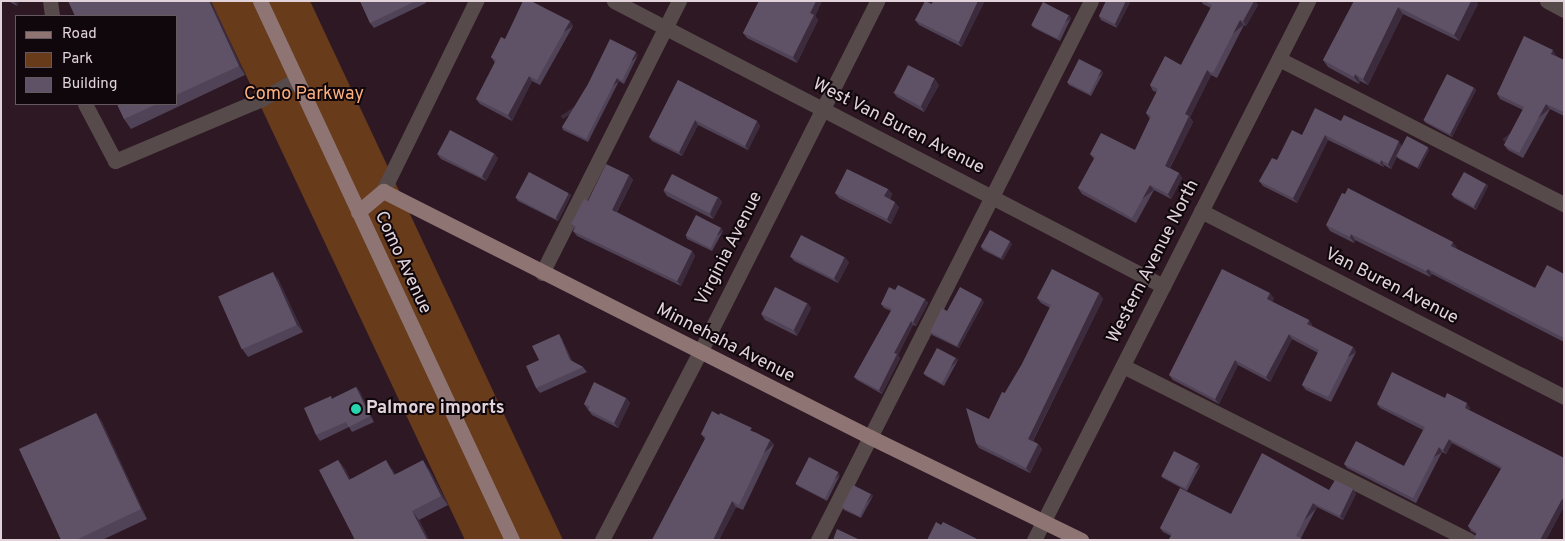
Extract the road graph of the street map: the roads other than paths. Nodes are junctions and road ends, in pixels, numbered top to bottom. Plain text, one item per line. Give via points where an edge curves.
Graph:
1 (50, 1) edge
2 (260, 1) edge
3 (476, 1) edge
4 (614, 1) edge
5 (680, 1) edge
6 (877, 1) edge
7 (1091, 1) edge
8 (1308, 1) edge
9 (1547, 1) edge
10 (1564, 10) edge
11 (52, 15) edge
12 (666, 28) junction
13 (1279, 59) junction
14 (297, 79) junction
15 (86, 105) edge
16 (822, 108) junction
17 (383, 191) junction
18 (992, 196) junction
19 (1564, 204) edge
20 (1201, 211) junction
21 (358, 212) junction
22 (542, 273) junction
23 (1163, 286) junction
24 (700, 352) junction
25 (1123, 366) junction
26 (1564, 396) edge
27 (870, 437) junction
28 (1044, 520) junction
29 (512, 540) edge
30 (602, 540) edge
31 (818, 540) edge
32 (1034, 540) edge
33 (1081, 540) edge
34 (1469, 540) edge

1 - 11 street
2 - 14 main road, Como Avenue
3 - 17 street
4 - 12 street, West Van Buren Avenue
5 - 12 street
6 - 16 street, Virginia Avenue
7 - 18 street
8 - 13 street, Western Avenue North
9 - 10 street
12 - 16 street, West Van Buren Avenue
12 - 22 street
13 - 19 street
13 - 20 street, Western Avenue North
14 - 15 street via 262,99 115,161
14 - 21 main road, Como Avenue
16 - 18 street, West Van Buren Avenue
16 - 24 street, Virginia Avenue
17 - 21 main road
17 - 22 main road, Minnehaha Avenue
18 - 23 street, West Van Buren Avenue
18 - 27 street
20 - 23 street, Western Avenue North
20 - 26 street, Van Buren Avenue
21 - 29 main road, Como Avenue
22 - 24 main road, Minnehaha Avenue
23 - 25 street, Western Avenue North
24 - 27 main road, Minnehaha Avenue
24 - 30 street, Virginia Avenue
25 - 28 street, Western Avenue North
25 - 34 street
27 - 28 main road, Minnehaha Avenue
27 - 31 street
28 - 32 street, Western Avenue North
28 - 33 main road, Minnehaha Avenue

